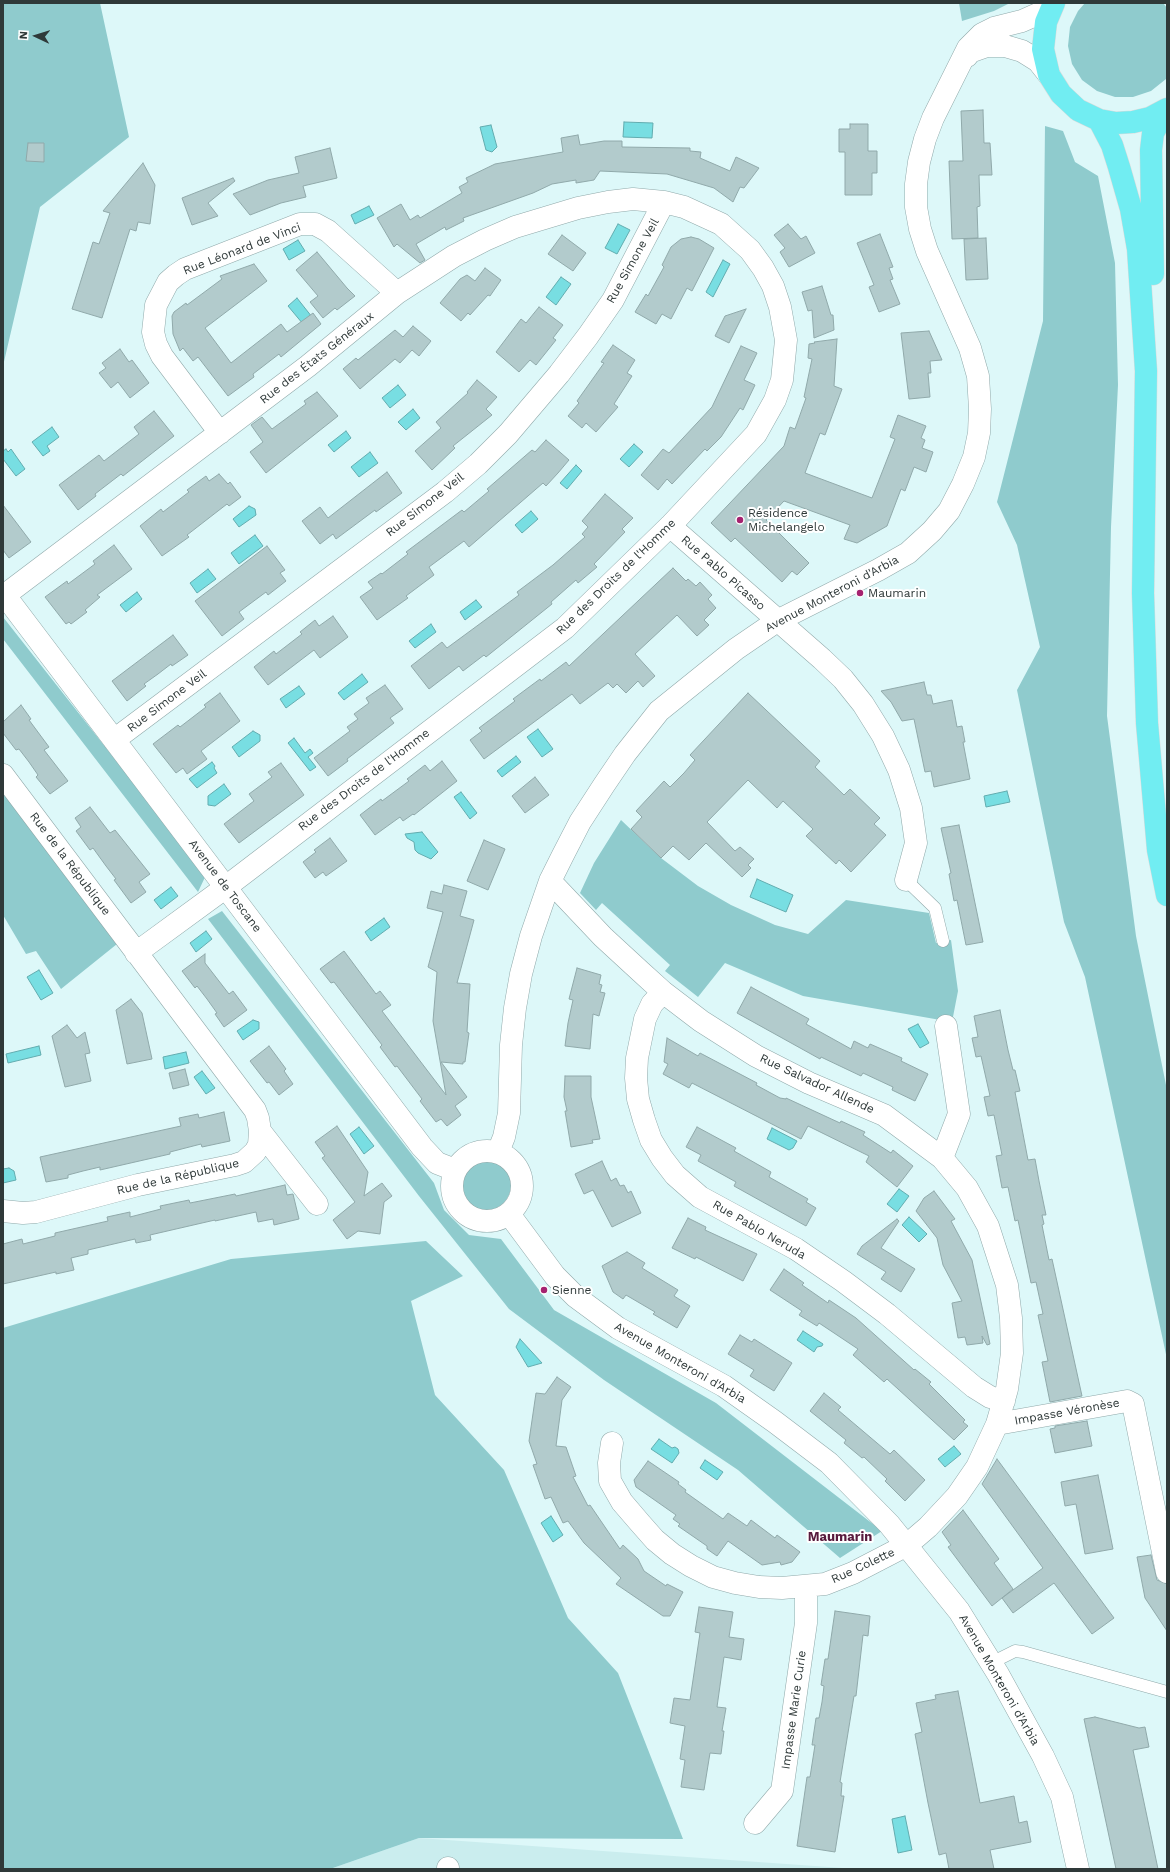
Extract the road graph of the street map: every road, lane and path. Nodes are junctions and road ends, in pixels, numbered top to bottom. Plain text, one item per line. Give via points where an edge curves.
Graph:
1 (1051, 3) edge
2 (1054, 3) edge
3 (959, 64) junction
4 (1049, 75) junction
5 (1166, 110) edge
6 (1099, 120) junction
7 (664, 202) junction
8 (397, 293) junction
9 (220, 433) junction
10 (670, 526) junction
11 (4, 594) edge
12 (777, 620) junction
13 (1147, 723) junction
14 (114, 740) junction
15 (3, 775) edge
16 (906, 880) joint
17 (550, 881) junction
18 (225, 887) junction
19 (1167, 895) edge
20 (943, 941) dead end
21 (136, 953) junction
22 (662, 992) junction
23 (946, 1026) dead end
24 (260, 1131) junction
25 (498, 1152) junction
26 (942, 1158) junction
27 (454, 1170) junction
28 (317, 1204) dead end
29 (3, 1211) edge
30 (508, 1214) junction
31 (1004, 1401) junction
32 (997, 1424) junction
33 (612, 1443) dead end
34 (907, 1545) junction
35 (1167, 1572) edge
36 (806, 1586) junction
37 (991, 1663) junction
38 (1167, 1692) edge
39 (755, 1823) dead end
40 (1078, 1869) edge

1 - 3 street, Avenue Monteroni d'Arbia via 1040,13 982,34 968,48
2 - 4 main road via 1046,22 1043,49
3 - 4 street, Avenue Monteroni d'Arbia via 970,52 987,46 1005,46 1022,51 1038,61
3 - 12 street, Avenue Monteroni d'Arbia via 925,139 916,184 916,207 927,252 970,348 978,376 979,433 974,457 949,511 908,553 872,574
4 - 6 main road via 1061,94 1078,110
5 - 6 main road via 1150,118 1133,122
5 - 13 main road via 1153,133 1151,150 1157,446
6 - 13 main road via 1112,145 1131,209 1138,249 1146,371 1143,593
7 - 8 street, Rue des États Généraux via 632,199 608,202 578,208 516,227 454,256
7 - 10 street, Rue des Droits de l'Homme via 690,209 721,224 750,250 764,268 773,286 786,340 782,380 766,418 756,434
7 - 14 street, Rue Simone Veil via 613,300 588,336 513,428 483,459 445,492
8 - 9 street, Rue des États Généraux via 308,366
8 - 9 street, Rue Léonard de Vinci via 328,231 315,224 300,224 185,269 176,275 168,282 156,305 153,332 156,344 162,356
9 - 11 street, Rue des États Généraux
10 - 12 street, Rue Pablo Picasso
10 - 18 street, Rue des Droits de l'Homme via 565,628
11 - 14 street, Avenue de Toscane
12 - 16 street, Rue Pablo Picasso via 843,679 863,704 883,736 899,770 911,808 916,843
12 - 17 street, Avenue Monteroni d'Arbia via 736,649 660,711 625,754 580,822
13 - 19 main road via 1158,850
14 - 18 street, Avenue de Toscane
15 - 21 street, Rue de la République
16 - 20 lane, Rue Pablo Picasso via 935,908
17 - 22 street, Rue Salvador Allende via 603,937
17 - 25 street, Avenue Monteroni d'Arbia via 521,974 511,1045 509,1113
18 - 21 street
18 - 27 street, Avenue de Toscane via 422,1147 437,1163
21 - 24 street, Rue de la République via 255,1110
22 - 26 street, Rue Salvador Allende via 701,1021 756,1056 809,1083 884,1115
22 - 31 street, Rue Pablo Neruda via 652,1004 645,1019 637,1058 636,1078 642,1113 652,1140 675,1175 700,1197 796,1249 893,1318 974,1387
23 - 26 street via 959,1114
24 - 28 street
24 - 29 street, Rue de la République via 259,1145 255,1152 235,1166 138,1185 36,1212
25 - 27 street via 480,1151 468,1155
25 - 30 street via 514,1162 522,1181 522,1194 517,1205
26 - 31 street, Rue Salvador Allende via 967,1188 988,1226 1007,1285 1012,1353
27 - 30 street via 452,1194 462,1212 473,1219 485,1221 497,1220
30 - 34 street, Avenue Monteroni d'Arbia via 555,1276 576,1297 618,1328 724,1386 775,1422 829,1464
31 - 32 street, Rue Salvador Allende
32 - 34 street, Rue Salvador Allende via 977,1467 957,1496
32 - 35 street, Impasse Véronèse via 1127,1401 1132,1404
33 - 36 street, Rue Colette via 610,1481 622,1502 655,1540 672,1554 691,1566 735,1583 782,1588
34 - 36 street, Rue Colette via 853,1574 825,1584
34 - 37 street, Avenue Monteroni d'Arbia via 959,1611
36 - 39 street, Impasse Marie Curie via 806,1623 782,1791
37 - 38 lane via 1020,1651
37 - 40 street, Avenue Monteroni d'Arbia via 1044,1756 1062,1797

